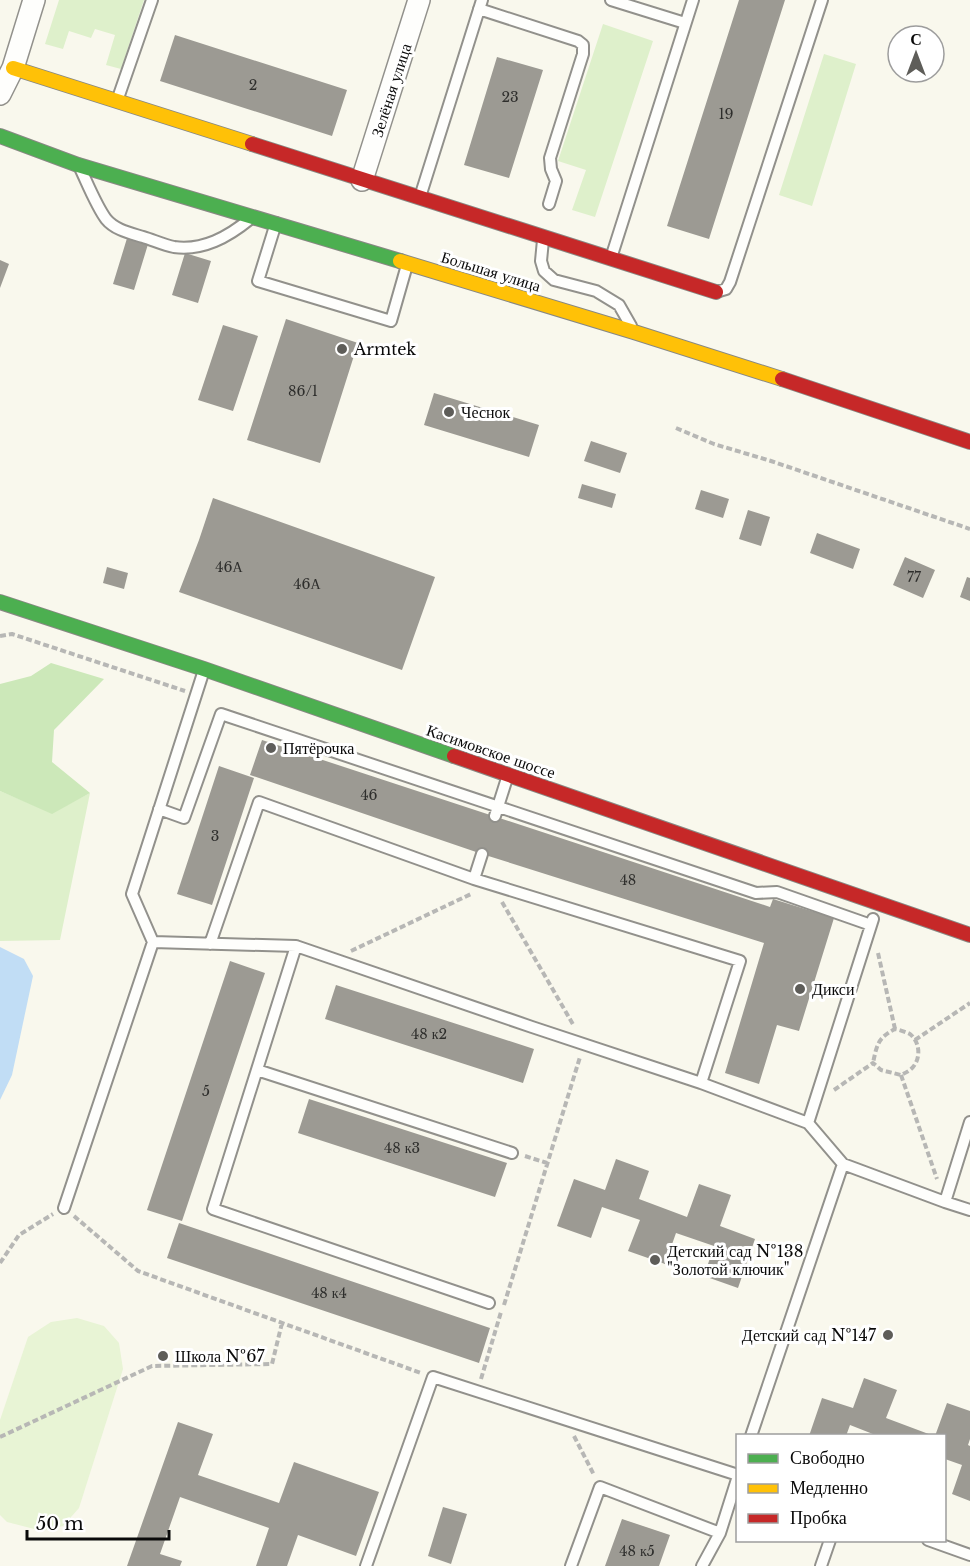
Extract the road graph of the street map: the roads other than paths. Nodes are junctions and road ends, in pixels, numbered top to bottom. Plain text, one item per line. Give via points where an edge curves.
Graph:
1 (34, 0) edge
2 (152, 0) edge
3 (419, 0) edge
4 (693, 0) edge
5 (822, 0) edge
6 (617, 1) edge
7 (480, 5) edge
8 (685, 23) junction
9 (6, 66) edge
10 (0, 94) edge
11 (117, 102) junction
12 (0, 136) edge
13 (78, 165) junction
14 (362, 180) junction
15 (419, 198) junction
16 (549, 204) dead end
17 (254, 216) junction
18 (276, 223) junction
19 (543, 237) junction
20 (611, 259) junction
21 (408, 263) junction
22 (716, 292) joint
23 (634, 332) junction
24 (970, 442) edge
25 (0, 602) edge
26 (204, 669) junction
27 (508, 775) junction
28 (159, 809) junction
29 (496, 811) junction
30 (482, 854) dead end
31 (474, 879) junction
32 (878, 903) junction
33 (871, 925) junction
34 (970, 935) edge
35 (153, 942) junction
36 (210, 944) junction
37 (296, 946) junction
38 (257, 1070) junction
39 (701, 1083) junction
40 (970, 1122) edge
41 (808, 1123) junction
42 (512, 1153) road end
43 (843, 1164) junction
44 (945, 1202) junction
45 (64, 1208) road end
46 (970, 1210) edge
47 (489, 1302) dead end
48 (752, 1434) edge
49 (736, 1474) edge
50 (736, 1481) edge
51 (720, 1533) junction
52 (829, 1542) edge
53 (934, 1542) edge
54 (970, 1555) edge
55 (366, 1566) edge
56 (571, 1566) edge
57 (702, 1566) edge
58 (821, 1566) edge

1 - 9 street
2 - 11 lane
3 - 14 street, Зелёная улица
4 - 8 lane
5 - 22 lane via 730,282 726,289
6 - 8 lane
7 - 15 lane
7 - 16 lane via 583,45 550,158 556,180
8 - 20 lane
9 - 10 street
9 - 11 street
11 - 14 street
12 - 13 street, Большая улица
13 - 17 street, Большая улица
13 - 17 lane via 113,226 173,247 218,240
14 - 15 street
15 - 19 street
17 - 18 street, Большая улица
18 - 21 street, Большая улица
18 - 21 lane via 258,281 391,321
19 - 20 street
19 - 23 lane via 544,271 554,280 596,291 619,305
20 - 22 street
21 - 23 street, Большая улица
23 - 24 street, Большая улица
25 - 26 street, Касимовское шоссе
26 - 27 street, Касимовское шоссе
26 - 28 lane
27 - 29 lane
27 - 32 street, Касимовское шоссе
28 - 29 lane via 183,818 221,714
28 - 35 lane via 132,894
29 - 33 lane via 756,892 777,892
30 - 31 lane
31 - 36 lane via 259,802
31 - 39 lane via 740,961
32 - 33 lane
32 - 34 street, Касимовское шоссе
33 - 41 lane
35 - 36 lane
35 - 45 lane
36 - 37 lane
37 - 38 lane
37 - 39 lane
38 - 42 lane
38 - 47 lane via 213,1209
39 - 41 lane
40 - 44 lane
41 - 43 lane
43 - 44 lane
43 - 48 lane
44 - 46 lane
49 - 55 lane via 433,1377
50 - 51 lane
51 - 56 lane via 600,1487
51 - 57 lane
52 - 58 lane
53 - 54 lane

